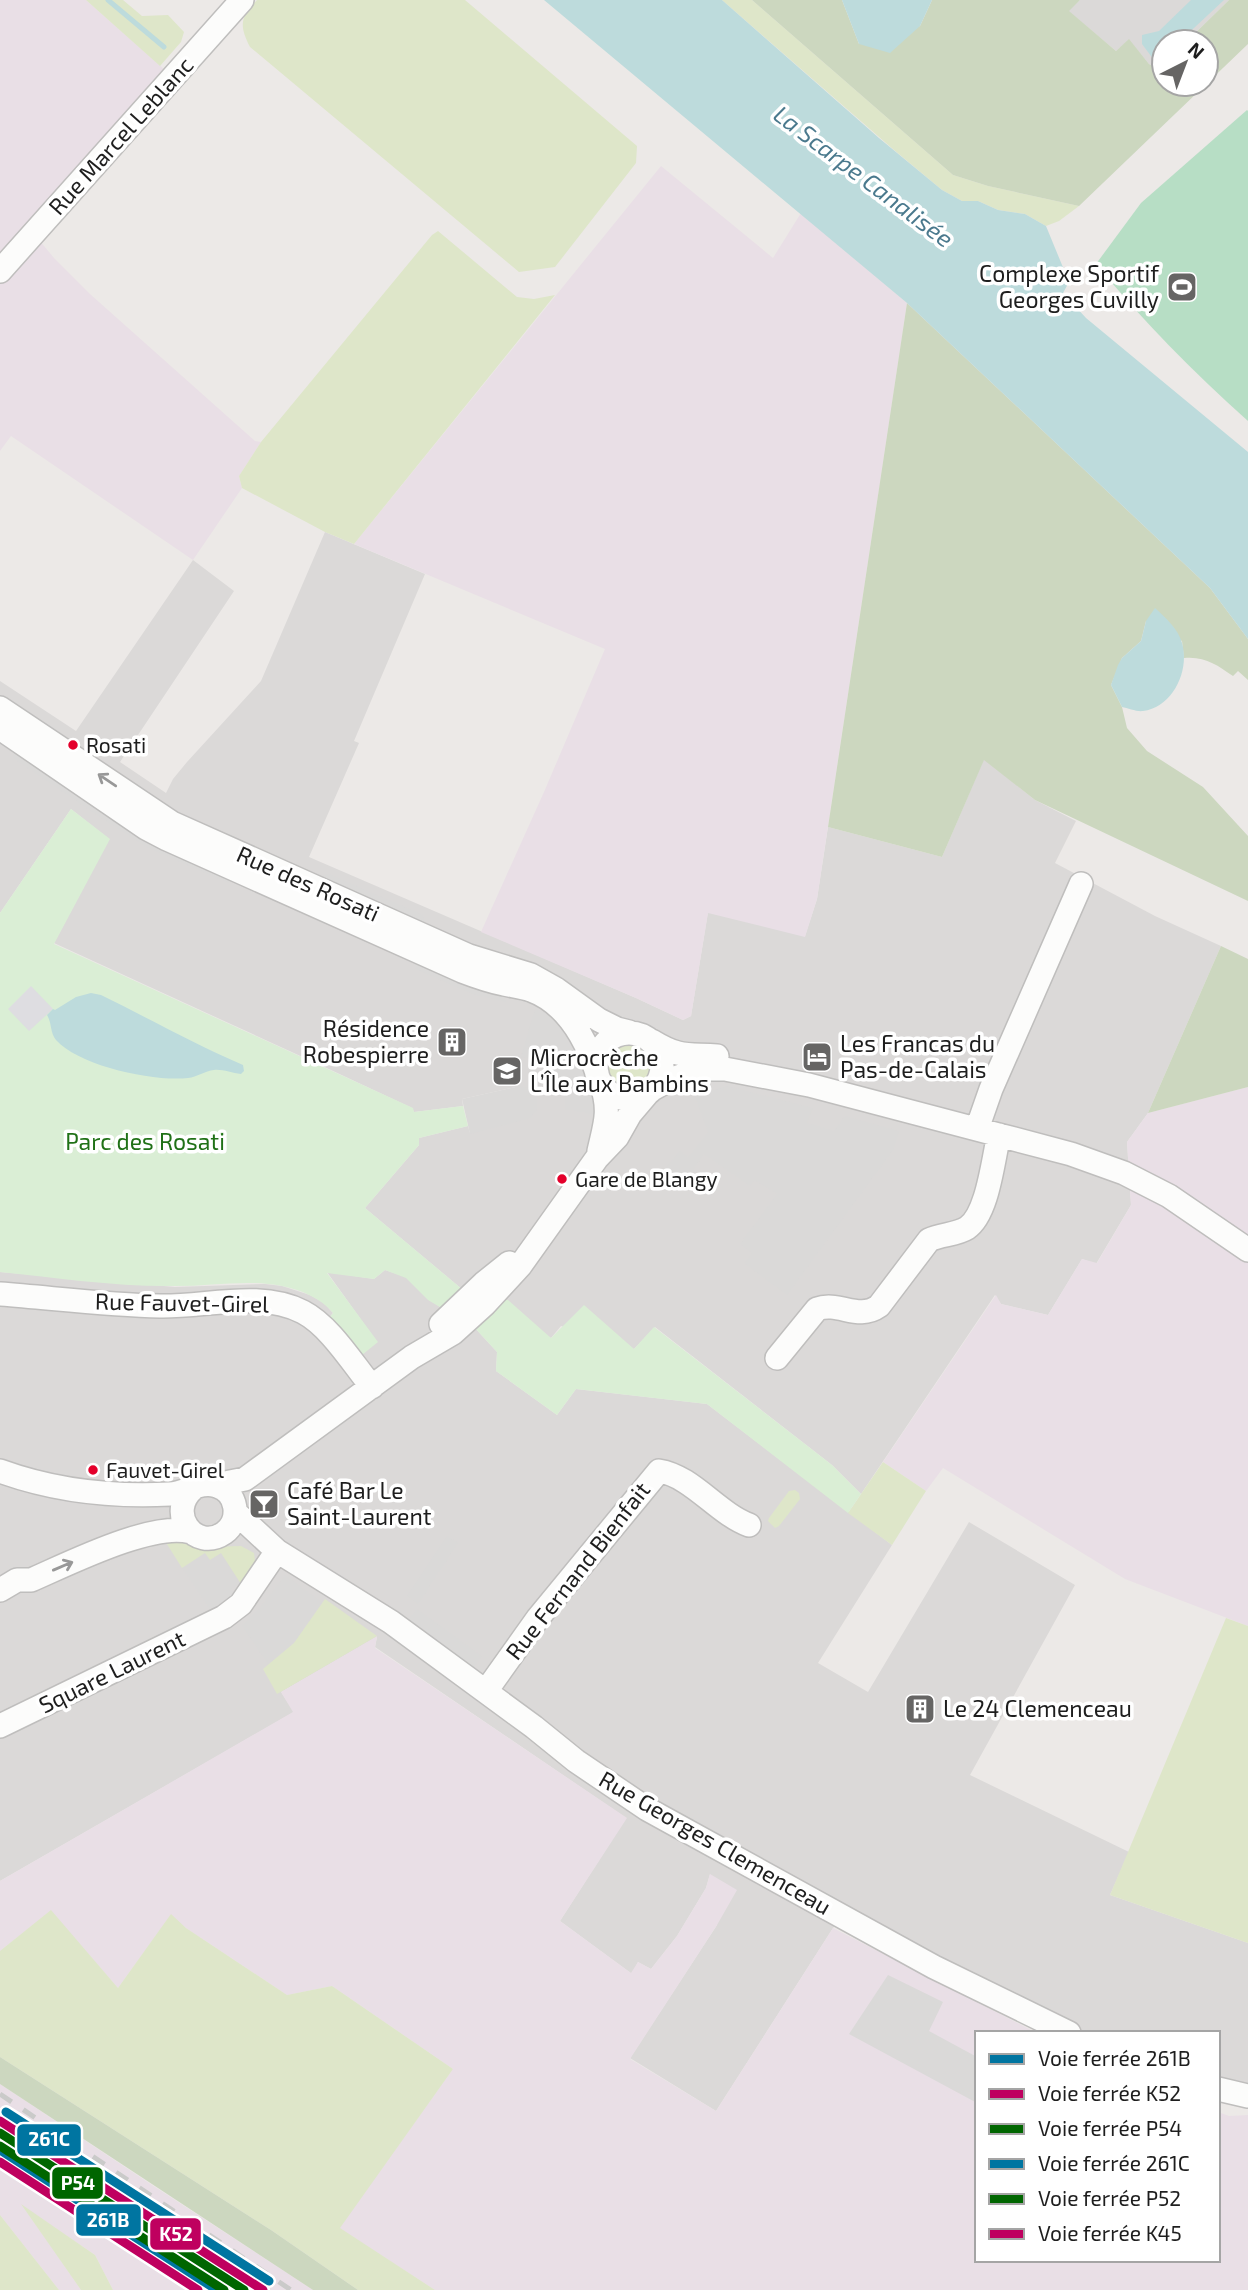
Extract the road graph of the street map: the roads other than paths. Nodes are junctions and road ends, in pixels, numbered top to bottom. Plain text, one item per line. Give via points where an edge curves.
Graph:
1 (242, 0) edge
2 (0, 271) edge
3 (0, 708) edge
4 (0, 728) edge
5 (1081, 884) dead end
6 (629, 1032) junction
7 (652, 1041) junction
8 (599, 1078) junction
9 (810, 1085) junction
10 (649, 1092) junction
11 (988, 1132) junction
12 (597, 1158) junction
13 (1248, 1250) edge
14 (0, 1294) edge
15 (777, 1358) dead end
16 (372, 1387) junction
17 (0, 1471) edge
18 (245, 1479) junction
19 (44, 1485) junction
20 (0, 1487) edge
21 (205, 1487) junction
22 (118, 1494) junction
23 (235, 1510) junction
24 (749, 1525) dead end
25 (189, 1529) junction
26 (219, 1536) junction
27 (277, 1551) junction
28 (0, 1590) edge
29 (486, 1691) junction
30 (0, 1727) edge
31 (1065, 2031) edge
32 (1220, 2089) edge
33 (1248, 2096) edge

1 - 2 street, Rue Marcel Leblanc
6 -> 3 street, Rue des Rosati via 599,1020 531,975 469,956 172,823
4 - 8 street, Rue des Rosati via 167,839 462,971 538,994 559,1008 579,1031
5 - 11 street via 991,1089
6 - 7 street
6 - 8 street via 605,1043 597,1057
7 - 9 street via 682,1056 734,1058
7 - 10 street via 663,1063 660,1078
8 - 10 street via 612,1094 623,1098
8 - 12 street, Rue des Rosati via 608,1115
9 - 10 street via 709,1069 682,1075
9 - 11 street
10 - 12 street
11 - 13 street via 1124,1173 1168,1196
11 - 15 street via 983,1203 975,1222 929,1240 873,1310 817,1309
12 - 16 street via 511,1277 471,1318
14 - 16 street, Rue Fauvet-Girel via 143,1305 241,1301 289,1306 324,1328
16 - 18 street
17 - 19 street
18 - 21 street
18 - 23 street
19 - 20 street
19 - 22 street
21 - 22 street via 177,1493
21 - 23 street via 226,1490
21 - 25 street via 186,1497 182,1516
22 - 25 street via 165,1512
23 - 26 street via 229,1528
23 - 27 street
24 - 29 street, Rue Fernand Bienfait via 728,1515 673,1473 659,1471 538,1618
25 - 26 street via 206,1538
28 -> 25 street via 143,1535
26 - 27 street
27 - 29 street, Rue Georges Clemenceau via 391,1622
27 - 30 street, Square Laurent via 241,1604 224,1617
29 - 31 street, Rue Georges Clemenceau via 576,1761 662,1817 934,1967
32 - 33 street

